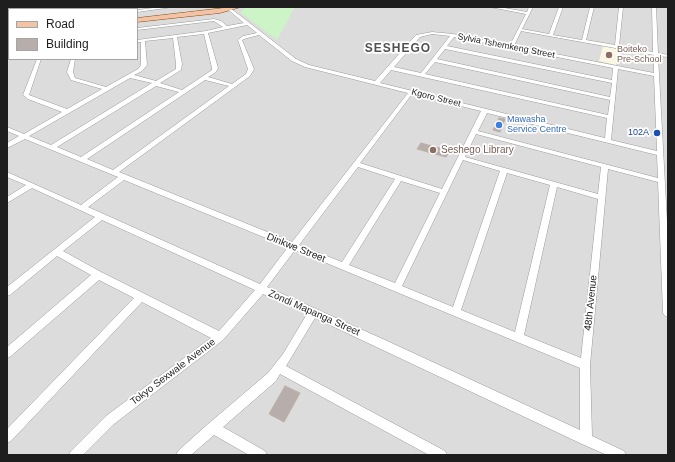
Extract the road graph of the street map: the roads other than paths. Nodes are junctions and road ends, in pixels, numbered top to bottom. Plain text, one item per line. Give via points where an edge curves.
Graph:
1 (172, 7) edge
2 (239, 7) edge
3 (492, 7) edge
4 (531, 7) edge
5 (561, 7) edge
6 (592, 7) edge
7 (621, 7) edge
8 (654, 7) edge
9 (157, 8) edge
10 (230, 8) edge
11 (138, 11) edge
12 (528, 13) junction
13 (138, 19) edge
14 (248, 23) junction
15 (227, 28) junction
16 (138, 29) edge
17 (520, 30) junction
18 (206, 32) junction
19 (261, 33) junction
20 (453, 35) junction
21 (551, 35) junction
22 (175, 36) junction
23 (140, 41) edge
24 (584, 41) junction
25 (444, 47) junction
26 (511, 47) junction
27 (617, 47) junction
28 (656, 54) junction
29 (668, 56) edge
30 (38, 60) edge
31 (73, 60) edge
32 (434, 60) junction
33 (616, 67) junction
34 (391, 68) junction
35 (422, 75) junction
36 (656, 75) junction
37 (130, 76) junction
38 (204, 78) junction
39 (614, 82) junction
40 (157, 83) junction
41 (376, 84) junction
42 (233, 86) junction
43 (106, 89) junction
44 (184, 92) junction
45 (411, 92) junction
46 (613, 99) junction
47 (485, 110) junction
48 (68, 112) junction
49 (610, 117) junction
50 (7, 129) edge
51 (474, 132) junction
52 (26, 136) junction
53 (608, 140) junction
54 (7, 146) edge
55 (52, 147) junction
56 (660, 154) junction
57 (462, 158) junction
58 (81, 160) junction
59 (355, 164) junction
60 (605, 166) junction
61 (504, 170) junction
62 (113, 173) junction
63 (7, 174) edge
64 (123, 177) junction
65 (399, 178) junction
66 (662, 181) junction
67 (554, 184) junction
68 (32, 185) junction
69 (445, 192) junction
70 (602, 198) junction
71 (7, 200) edge
72 (82, 208) junction
73 (100, 217) junction
74 (665, 224) edge
75 (294, 247) junction
76 (57, 252) junction
77 (343, 267) junction
78 (98, 275) junction
79 (397, 288) junction
80 (261, 289) junction
81 (7, 292) edge
82 (140, 297) junction
83 (313, 313) junction
84 (455, 313) junction
85 (668, 313) edge
86 (220, 337) junction
87 (518, 338) junction
88 (7, 353) edge
89 (585, 365) junction
90 (279, 368) junction
91 (212, 428) junction
92 (7, 437) edge
93 (586, 440) junction
94 (75, 455) edge
95 (182, 455) edge
96 (261, 455) edge
97 (441, 455) edge
98 (620, 455) edge

1 - 9 street
2 - 10 main road
3 - 12 street
4 - 12 street
5 - 21 street
6 - 24 street
7 - 27 street
8 - 28 street
9 - 11 street
10 - 13 main road
10 - 14 street, Kgoro Street
12 - 17 street
14 - 15 street
14 - 19 street, Kgoro Street
15 - 16 street via 214,20
15 - 18 street
17 - 21 street
17 - 26 street
18 - 22 street
18 - 38 street via 215,69
19 - 41 street, Kgoro Street via 301,64
19 - 42 street via 241,39 251,71
20 - 25 street
20 - 26 street, Sylvia Tshemkeng Street
20 - 34 street, Sylvia Tshemkeng Street via 421,35
21 - 24 street
22 - 23 street
22 - 40 street via 179,68
23 - 37 street via 143,66
24 - 27 street
25 - 32 street
25 - 39 street
26 - 33 street, Sylvia Tshemkeng Street
27 - 28 street
28 - 29 street
28 - 36 street
30 - 48 street via 26,95
31 - 43 street via 70,72 73,79
32 - 35 street
32 - 46 street
33 - 36 street, Sylvia Tshemkeng Street
33 - 39 street
34 - 35 street
34 - 41 street, Sylvia Tshemkeng Street
35 - 49 street
36 - 56 street via 661,115
37 - 40 street
37 - 43 street
38 - 42 street
38 - 44 street
39 - 46 street
40 - 44 street
40 - 55 street
41 - 45 street, Kgoro Street
42 - 62 street
43 - 48 street
44 - 58 street
45 - 47 street, Kgoro Street
45 - 59 street, Tokyo Sexwale Avenue
46 - 49 street
47 - 51 street
47 - 53 street, Kgoro Street
48 - 52 street
49 - 53 street
50 - 52 street, Dinkwe Street
51 - 57 street
51 - 60 street
52 - 54 street
52 - 55 street, Dinkwe Street
53 - 56 street, Kgoro Street
55 - 58 street, Dinkwe Street
56 - 66 street
57 - 61 street
57 - 69 street
58 - 62 street, Dinkwe Street
59 - 65 street
59 - 75 street, Tokyo Sexwale Avenue
60 - 66 street
60 - 70 street, 48th Avenue
61 - 67 street
61 - 84 street
62 - 64 street, Dinkwe Street
63 - 68 street, Zondi Mapanga Street
64 - 72 street
64 - 75 street, Dinkwe Street
65 - 69 street
65 - 77 street
66 - 74 street
67 - 70 street
67 - 87 street
68 - 71 street
68 - 72 street, Zondi Mapanga Street
69 - 79 street
70 - 89 street, 48th Avenue
72 - 73 street, Zondi Mapanga Street
73 - 76 street
73 - 80 street, Zondi Mapanga Street
74 - 85 street
75 - 77 street, Dinkwe Street
75 - 80 street, Tokyo Sexwale Avenue
76 - 78 street
76 - 81 street
77 - 79 street, Dinkwe Street
78 - 82 street
78 - 88 street
79 - 84 street, Dinkwe Street
80 - 83 street, Zondi Mapanga Street
80 - 86 street, Tokyo Sexwale Avenue
82 - 86 street
82 - 92 street
83 - 90 street
83 - 93 street, Zondi Mapanga Street
84 - 87 street, Dinkwe Street
86 - 94 street, Tokyo Sexwale Avenue via 110,420
87 - 89 street, Dinkwe Street
89 - 93 street, 48th Avenue
90 - 91 street via 268,381
90 - 97 street
91 - 95 street
91 - 96 street
93 - 98 street, Zondi Mapanga Street

